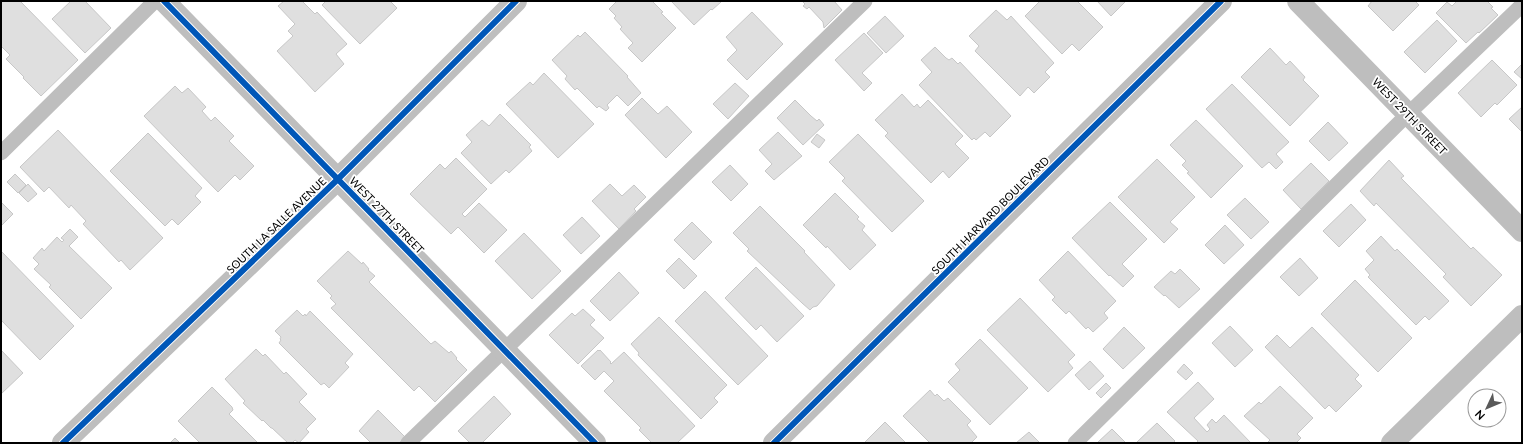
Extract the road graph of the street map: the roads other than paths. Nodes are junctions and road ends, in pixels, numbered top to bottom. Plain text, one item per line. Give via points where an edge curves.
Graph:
1 (155, 1) edge
2 (164, 1) edge
3 (516, 1) edge
4 (865, 1) edge
5 (1221, 1) edge
6 (1298, 1) edge
7 (1522, 5) edge
8 (1408, 114) junction
9 (1, 153) edge
10 (338, 179) junction
11 (1522, 231) edge
12 (1522, 316) edge
13 (504, 349) junction
14 (63, 443) edge
15 (408, 443) edge
16 (595, 443) edge
17 (774, 443) edge
18 (1075, 443) edge
19 (1392, 443) edge

1 - 9 lane
2 - 10 street, WEST 27TH STREET
3 - 10 street, SOUTH LA SALLE AVENUE
4 - 13 lane
5 - 17 street, SOUTH HARVARD BOULEVARD
6 - 8 street, WEST 29TH STREET
7 - 8 lane
8 - 11 street, WEST 29TH STREET
8 - 18 lane
10 - 13 street, WEST 27TH STREET
10 - 14 street, SOUTH LA SALLE AVENUE
12 - 19 street
13 - 15 lane
13 - 16 street, WEST 27TH STREET

